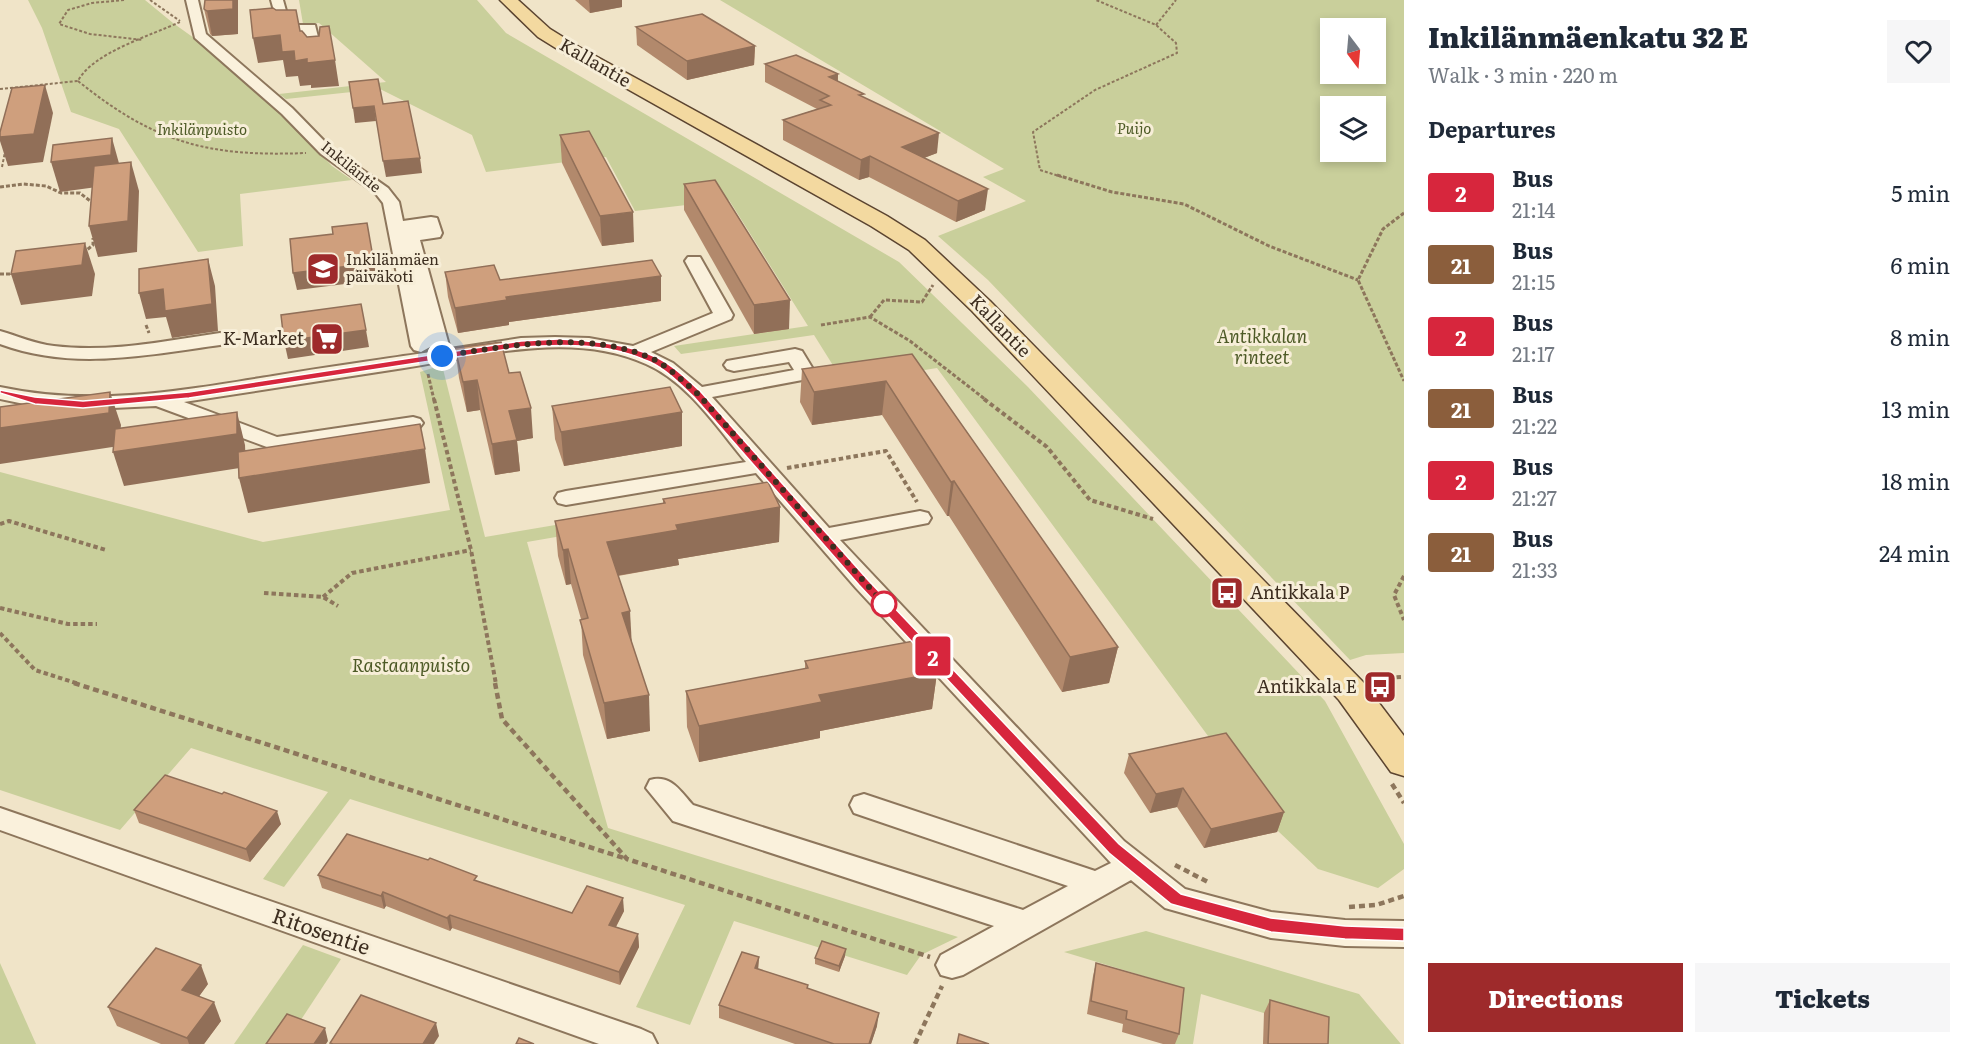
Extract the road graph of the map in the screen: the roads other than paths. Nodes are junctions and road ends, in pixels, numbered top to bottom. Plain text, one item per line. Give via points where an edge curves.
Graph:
1 (192, 0) edge
2 (277, 0) edge
3 (508, 0) edge
4 (316, 57) edge
5 (411, 236) dead end
6 (693, 261) dead end
7 (0, 337) edge
8 (220, 339) dead end
9 (635, 352) junction
10 (427, 354) junction
11 (734, 365) dead end
12 (0, 393) edge
13 (698, 394) junction
14 (156, 399) junction
15 (413, 423) edge
16 (772, 467) junction
17 (566, 498) dead end
18 (920, 518) road end
19 (823, 536) junction
20 (1395, 769) edge
21 (660, 788) dead end
22 (864, 805) dead end
23 (0, 819) edge
24 (1132, 865) junction
25 (1098, 884) junction
26 (1026, 924) junction
27 (1404, 934) edge
28 (952, 965) road end
29 (641, 1044) edge

1 - 10 street, Inkiläntie via 200,35 287,111 326,152 382,191 391,202
2 - 4 street via 285,29 310,28
3 - 20 main road, Kallantie via 544,33 580,56 917,244 1343,682
5 - 10 street
6 - 9 street via 724,315
7 - 8 street via 29,349 99,354
9 - 10 street via 558,342
9 - 13 street via 673,372
10 - 14 street
11 - 13 street via 795,355 806,374
12 - 14 street via 83,405
13 - 16 street
14 - 15 street via 275,444
16 - 17 street
16 - 19 street
18 - 19 street
19 - 24 street
21 - 26 street via 683,813
22 - 25 street
23 - 29 street, Ritosentie
24 - 25 street
24 - 27 street via 1176,899 1271,925
25 - 26 street
26 - 28 street

